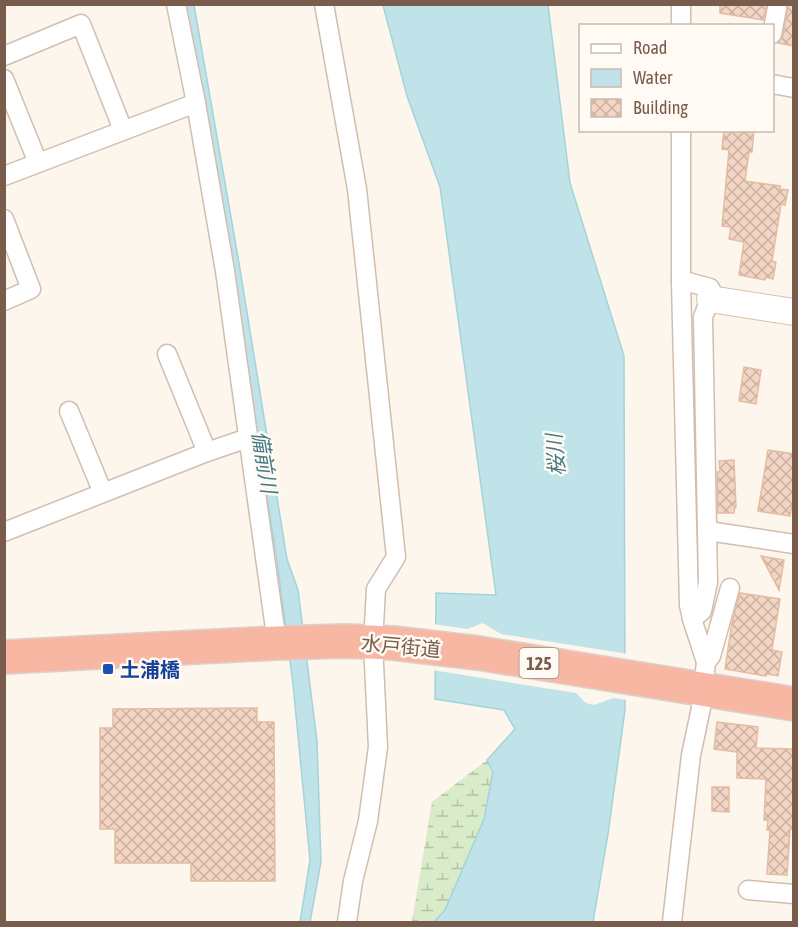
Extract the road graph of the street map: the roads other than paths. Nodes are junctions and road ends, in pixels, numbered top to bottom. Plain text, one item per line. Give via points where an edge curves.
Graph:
1 (176, 4) edge
2 (324, 4) edge
3 (681, 4) edge
4 (777, 8) dead end
5 (681, 24) edge
6 (774, 24) edge
7 (4, 56) edge
8 (4, 80) edge
9 (774, 84) edge
10 (794, 88) edge
11 (196, 103) junction
12 (123, 130) junction
13 (681, 132) edge
14 (38, 164) junction
15 (4, 176) edge
16 (4, 219) edge
17 (681, 279) junction
18 (713, 300) junction
19 (4, 301) edge
20 (794, 312) edge
21 (166, 354) dead end
22 (69, 411) dead end
23 (248, 438) junction
24 (207, 452) junction
25 (103, 493) junction
26 (708, 531) junction
27 (4, 532) edge
28 (794, 544) edge
29 (729, 588) dead end
30 (692, 619) junction
31 (291, 642) junction
32 (383, 643) junction
33 (4, 657) edge
34 (698, 679) junction
35 (794, 704) edge
36 (748, 890) dead end
37 (794, 894) edge
38 (347, 922) edge
39 (672, 922) edge

1 - 11 street
2 - 32 street via 357,189 396,557 376,589
3 - 5 street
4 - 6 street
7 - 12 street via 81,24
8 - 14 street
9 - 10 street
11 - 12 street
11 - 23 street
12 - 14 street
13 - 17 street
14 - 15 street
16 - 19 street via 31,289
17 - 18 street via 710,288
17 - 30 street
18 - 20 street
18 - 26 street via 703,317
21 - 24 street
22 - 25 street
23 - 24 street
23 - 31 street
24 - 25 street
25 - 27 street
26 - 28 street
26 - 30 street via 708,582 702,611
29 - 34 street via 711,656
30 - 34 street
31 - 32 highway, 水戸街道 / 125
31 - 33 highway, 水戸街道 / 125
32 - 34 highway, 水戸街道 / 125
32 - 38 street via 378,747 368,821
34 - 35 highway, 水戸街道 / 125
34 - 39 street
36 - 37 street

